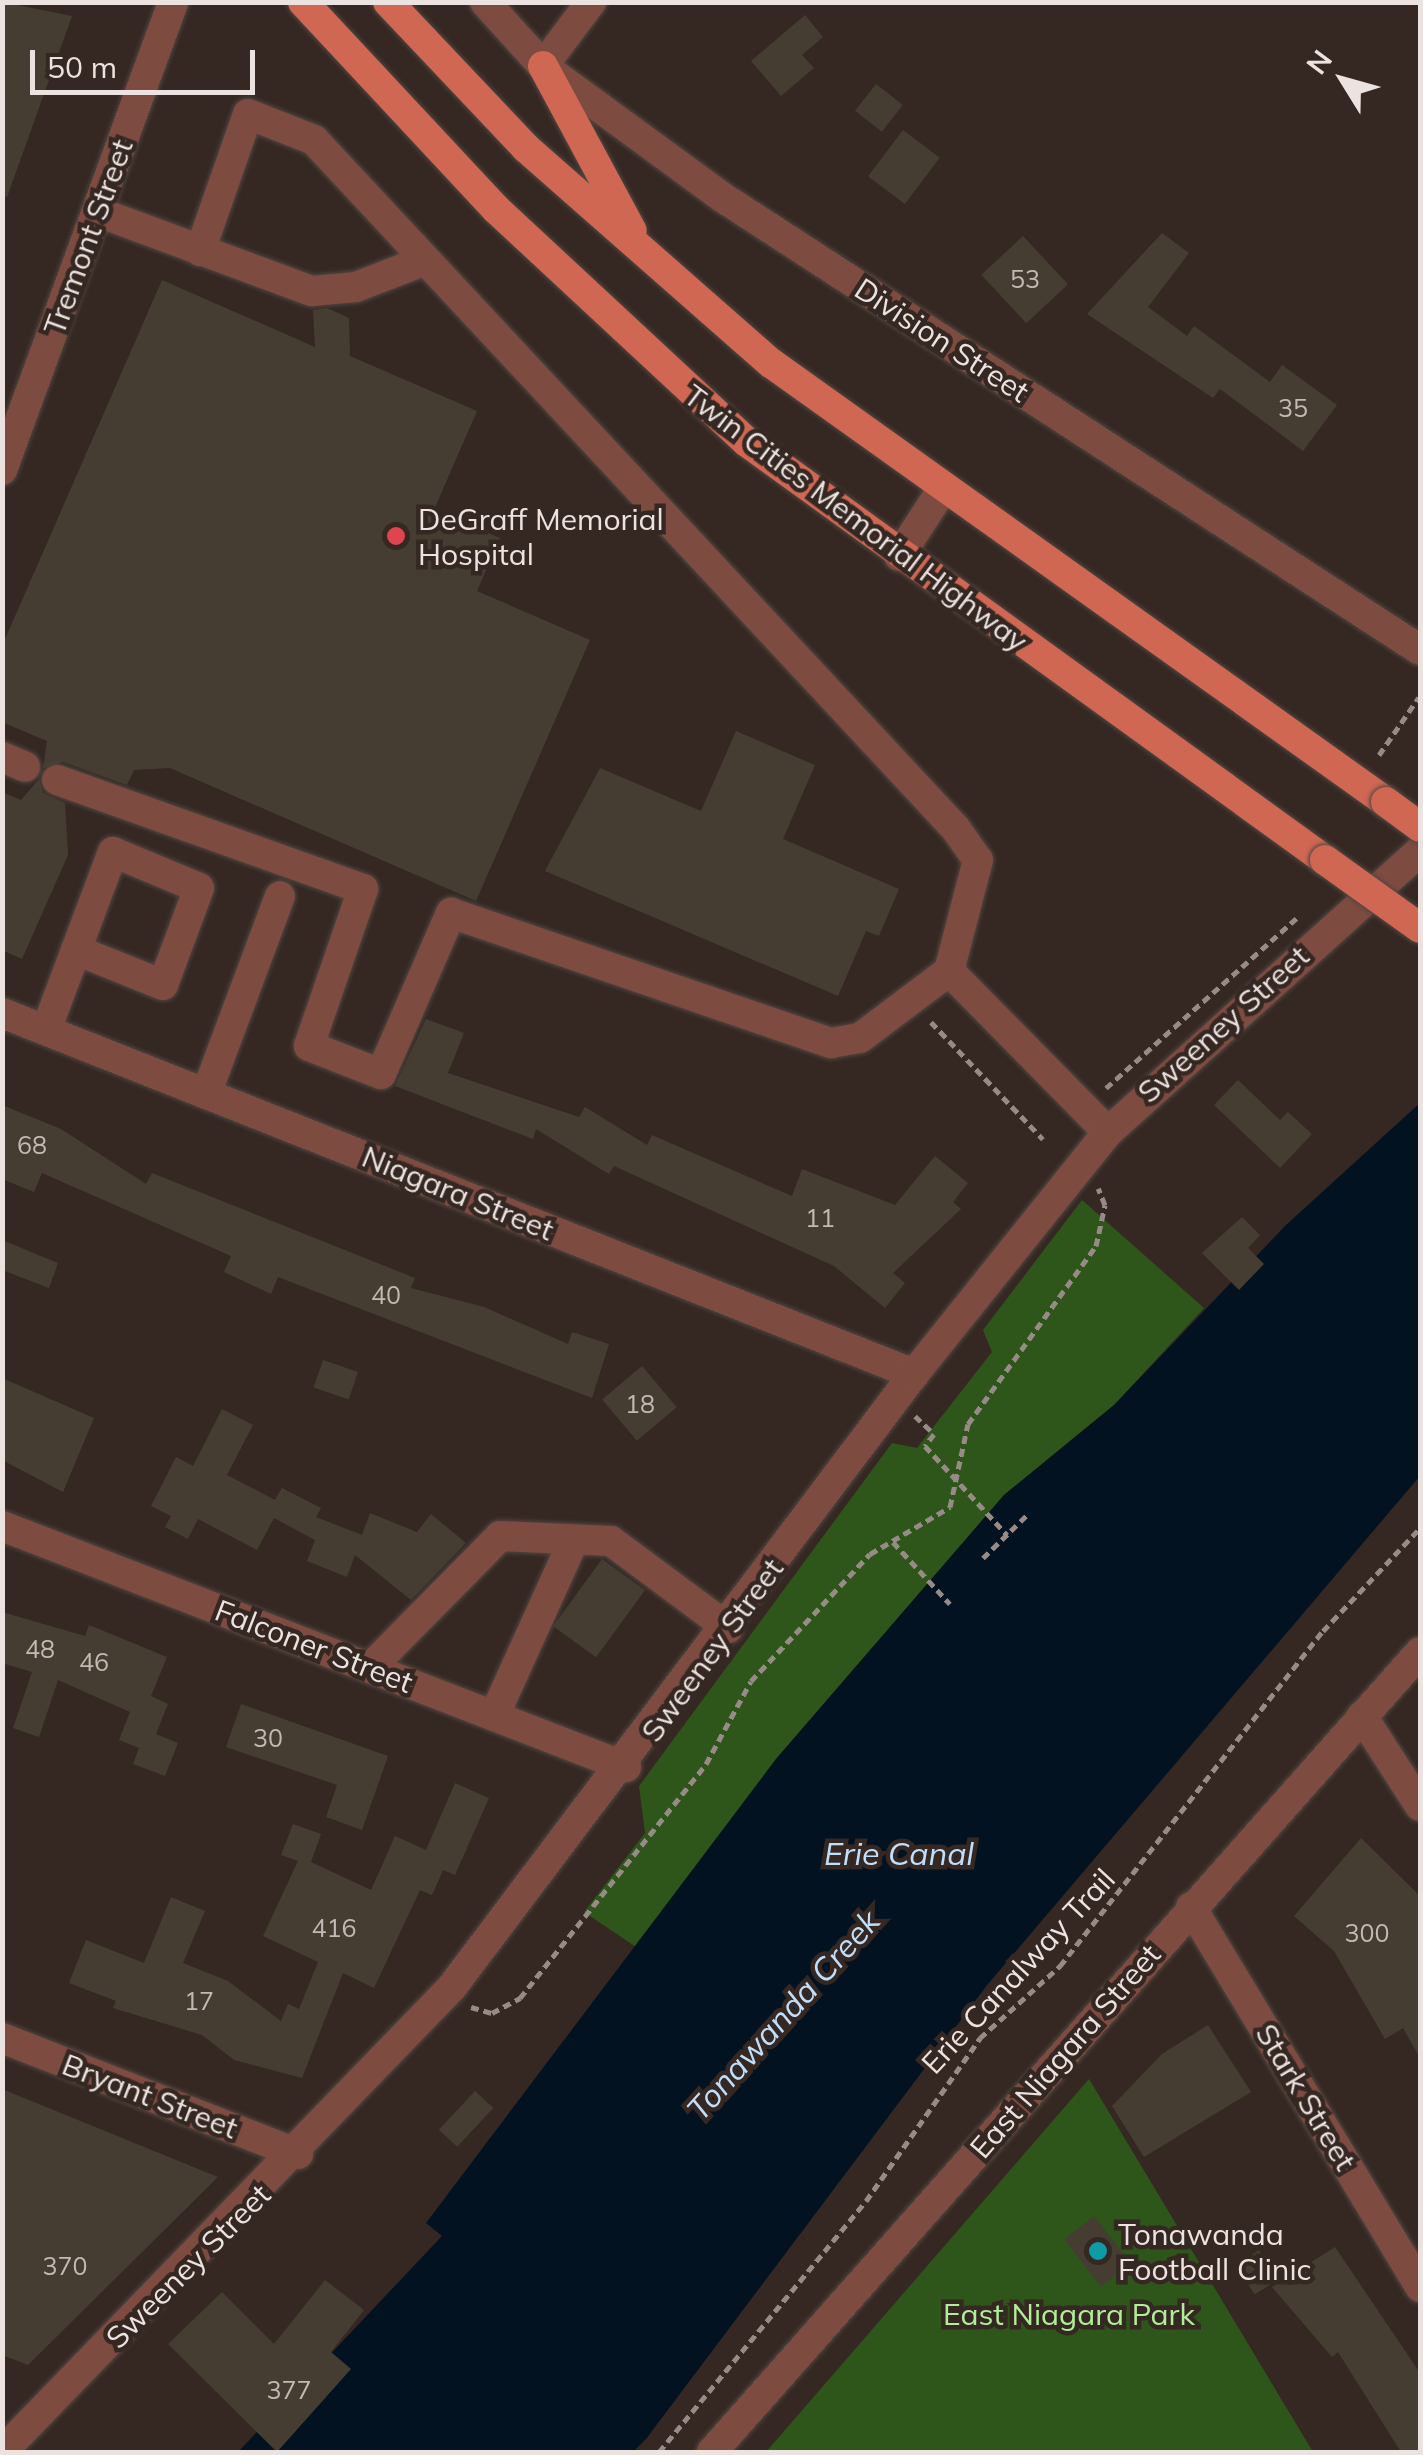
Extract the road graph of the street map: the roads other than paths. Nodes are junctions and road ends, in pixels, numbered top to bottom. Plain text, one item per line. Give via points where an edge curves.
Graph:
1 (173, 2) edge
2 (303, 2) edge
3 (388, 2) edge
4 (485, 2) edge
5 (591, 2) edge
6 (543, 66) junction
7 (98, 212) junction
8 (200, 250) junction
9 (650, 259) junction
10 (424, 261) junction
11 (2, 470) edge
12 (944, 487) junction
13 (898, 556) junction
14 (1420, 650) edge
15 (57, 780) dead end
16 (1420, 827) edge
17 (1420, 851) edge
18 (280, 896) dead end
19 (1420, 928) edge
20 (76, 950) junction
21 (949, 971) junction
22 (2, 1013) edge
23 (46, 1030) junction
24 (206, 1094) junction
25 (1108, 1132) junction
26 (914, 1374) junction
27 (2, 1526) edge
28 (574, 1540) junction
29 (728, 1628) junction
30 (1420, 1652) edge
31 (370, 1668) junction
32 (494, 1716) junction
33 (1362, 1716) junction
34 (626, 1767) junction
35 (1420, 1806) edge
36 (1191, 1907) junction
37 (2, 2038) edge
38 (298, 2154) junction
39 (1417, 2274) edge
40 (2, 2452) edge
41 (712, 2452) edge

1 - 7 street, Tremont Street
2 - 13 main road, Twin Cities Memorial Highway via 496,209 676,382
3 - 9 main road
4 - 6 street, Division Street
5 - 6 street
6 - 9 main road
6 - 14 street, Division Street via 722,197
7 - 8 street
7 - 11 street, Tremont Street
8 - 10 street via 312,290 356,287
8 - 10 street via 248,114 314,140
9 - 12 main road via 771,363
10 - 21 street via 956,829 978,860
12 - 13 street
12 - 16 main road, bridge
13 - 19 main road, Twin Cities Memorial Highway, bridge
15 - 21 street via 363,889 309,1046 381,1074 450,913 831,1042 860,1038
17 - 25 street, Sweeney Street
18 - 24 street
20 - 20 street via 113,852 200,888 163,985
20 - 23 street
21 - 25 street
22 - 23 street, Niagara Street
23 - 24 street, Niagara Street
24 - 26 street, Niagara Street
25 - 26 street, Sweeney Street
26 - 29 street, Sweeney Street
27 - 31 street, Falconer Street
28 - 29 street via 612,1542
28 - 31 street via 500,1536
28 - 32 street
29 - 34 street, Sweeney Street
30 - 33 street, East Niagara Street
31 - 32 street, Falconer Street
32 - 34 street, Falconer Street
33 - 35 street
33 - 36 street, East Niagara Street
34 - 38 street, Sweeney Street via 452,1987
36 - 39 street, Stark Street
36 - 41 street, East Niagara Street
37 - 38 street, Bryant Street
38 - 40 street, Sweeney Street

